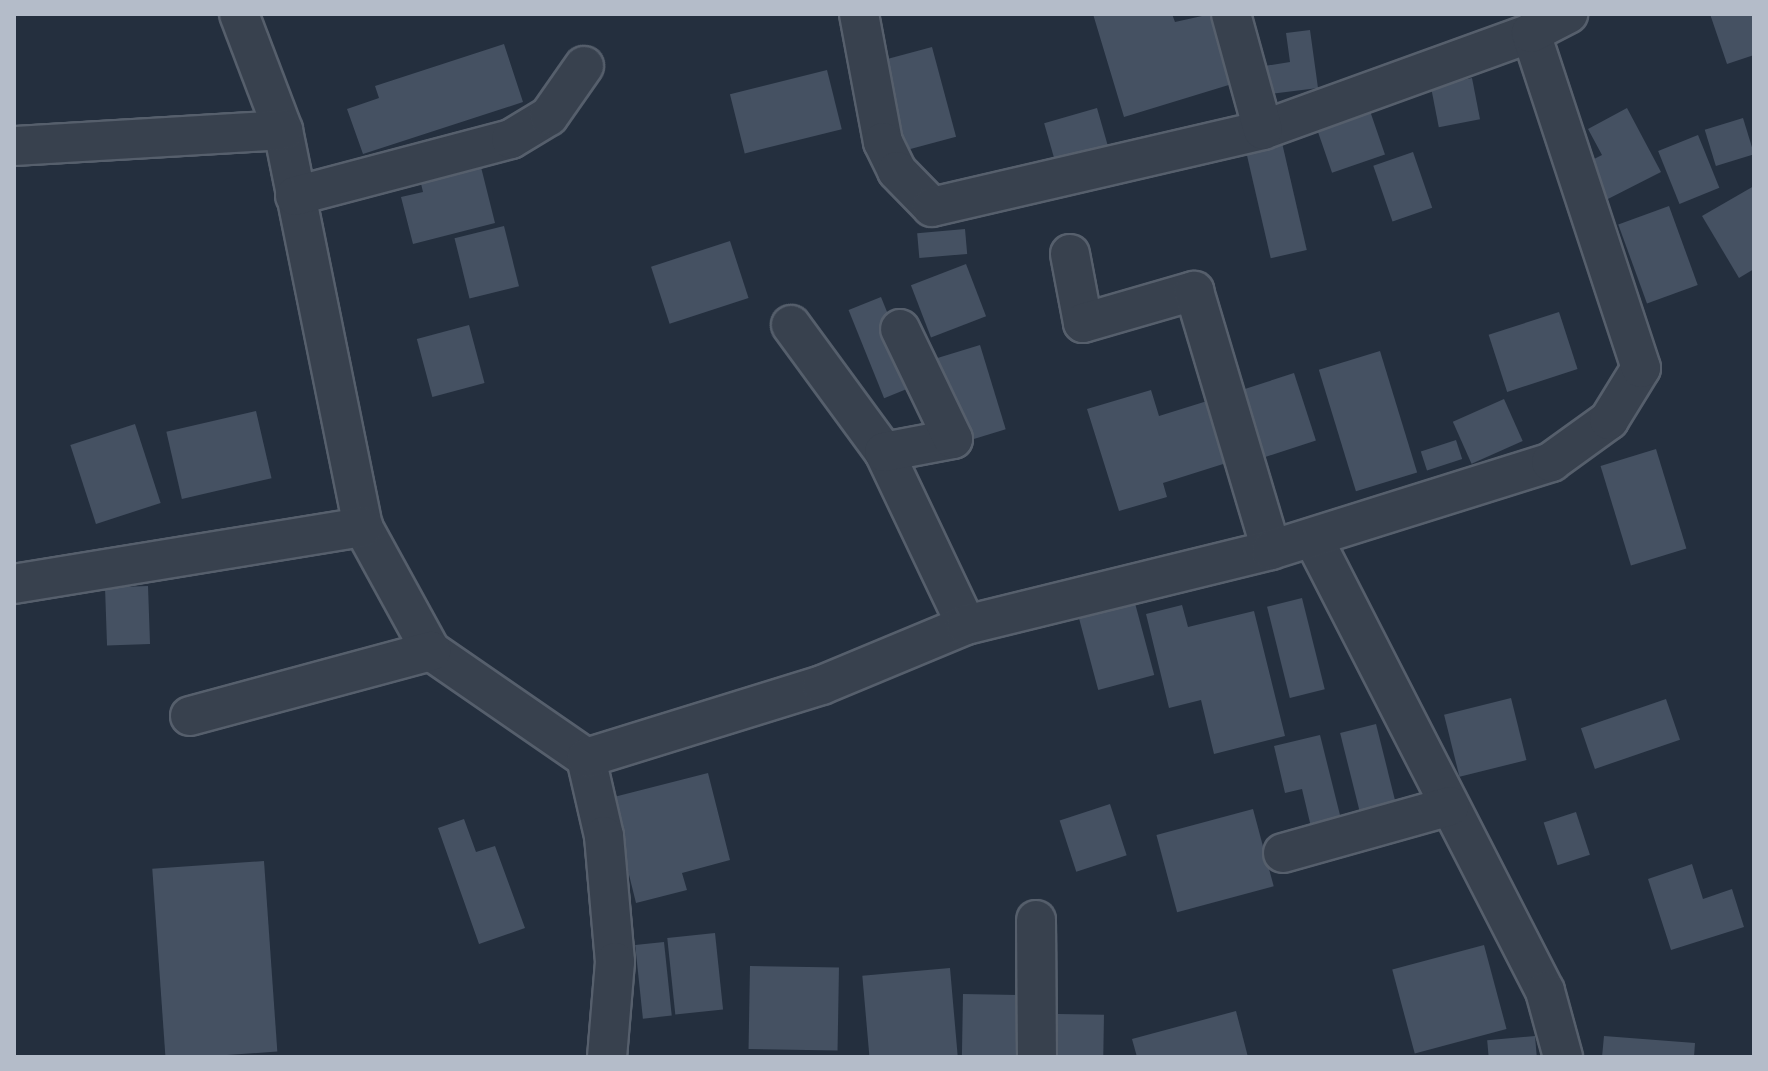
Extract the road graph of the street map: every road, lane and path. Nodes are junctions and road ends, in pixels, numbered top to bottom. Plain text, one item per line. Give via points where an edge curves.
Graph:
1 (239, 14) edge
2 (859, 14) edge
3 (1231, 14) edge
4 (1568, 14) edge
5 (1531, 33) junction
6 (584, 66) dead end
7 (283, 130) junction
8 (1263, 130) junction
9 (14, 146) edge
10 (295, 196) junction
11 (1070, 254) dead end
12 (791, 325) dead end
13 (900, 329) dead end
14 (884, 452) junction
15 (363, 527) junction
16 (1313, 538) junction
17 (1271, 550) junction
18 (14, 584) edge
19 (966, 625) junction
20 (431, 651) junction
21 (190, 716) dead end
22 (586, 758) junction
23 (1450, 806) junction
24 (1283, 853) dead end
25 (1036, 920) dead end
26 (607, 1057) edge
27 (1037, 1057) edge
28 (1563, 1057) edge

1 - 7 street
2 - 8 street via 883,142 897,171 932,207
3 - 8 street
4 - 5 street
5 - 8 street
5 - 16 street via 1641,368 1609,420 1551,462
6 - 10 street via 549,116 511,139
7 - 9 street
7 - 10 street
10 - 15 street
11 - 17 street via 1083,323 1194,291
12 - 14 street
13 - 14 street via 953,439
14 - 19 street
15 - 18 street
15 - 20 street
16 - 17 street
16 - 23 street
17 - 19 street
19 - 22 street via 822,685
20 - 21 street
20 - 22 street
22 - 26 street via 604,836 615,962
23 - 24 street
23 - 28 street via 1545,991
25 - 27 street

